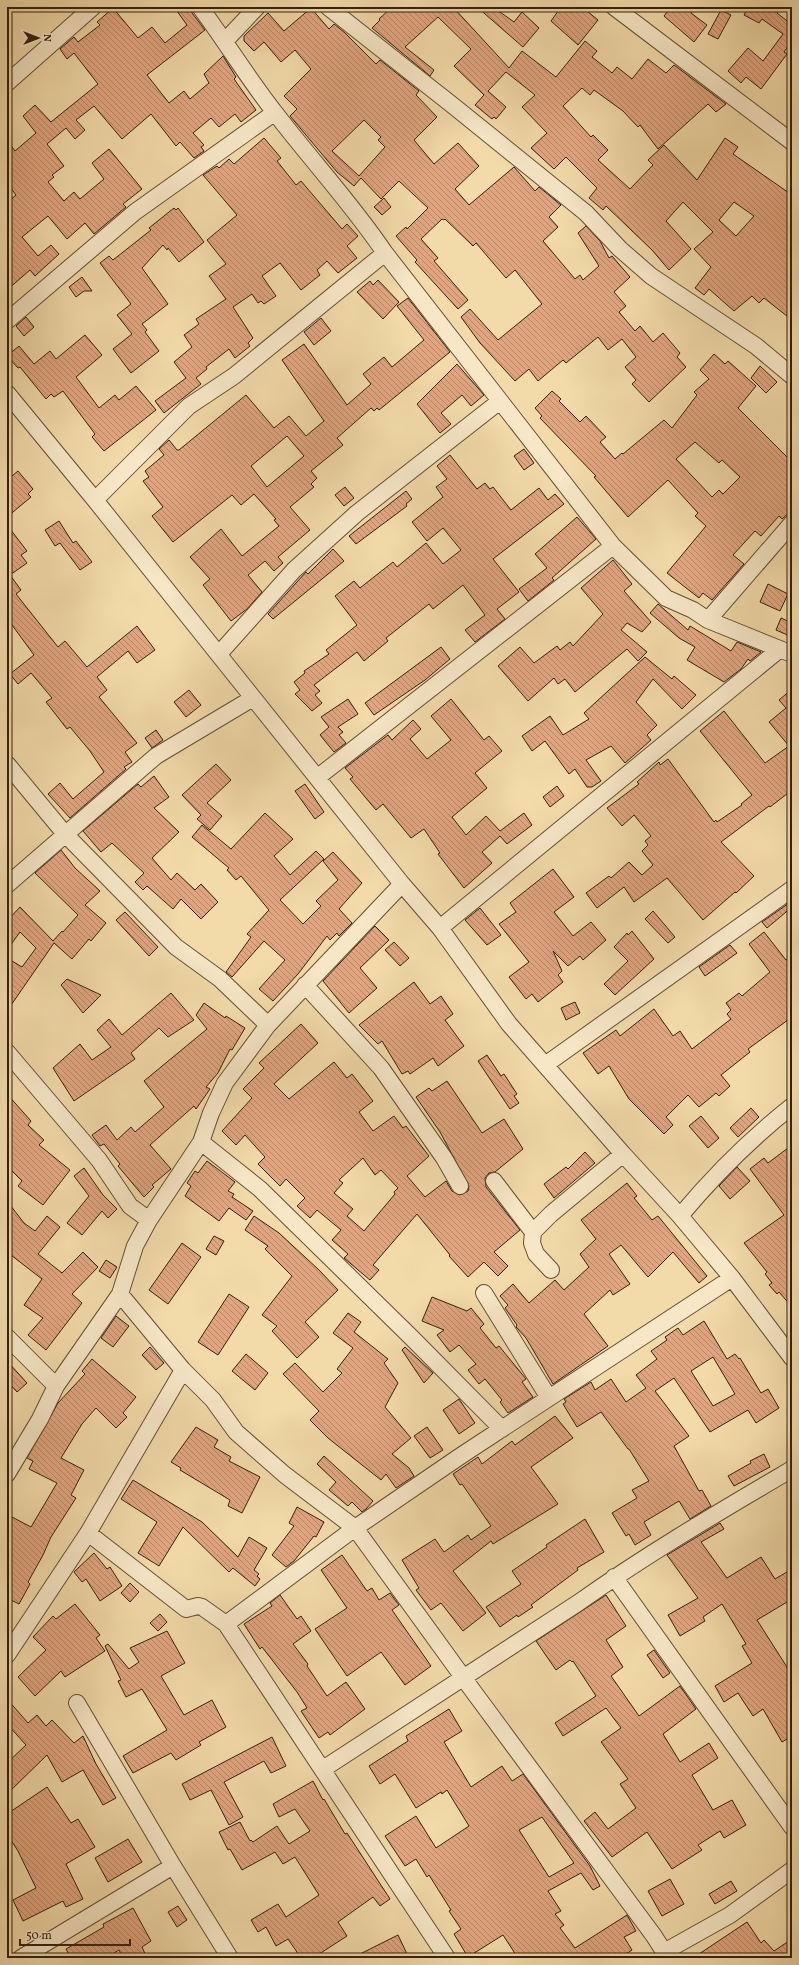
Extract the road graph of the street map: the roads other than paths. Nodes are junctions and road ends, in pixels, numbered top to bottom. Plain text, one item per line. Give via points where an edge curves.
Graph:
1 (93, 7) edge
2 (200, 7) edge
3 (257, 7) edge
4 (328, 7) edge
5 (614, 7) edge
6 (225, 40) junction
7 (7, 83) edge
8 (274, 113) junction
9 (792, 142) edge
10 (385, 253) junction
11 (7, 321) edge
12 (792, 376) edge
13 (7, 392) edge
14 (500, 401) junction
15 (95, 500) junction
16 (792, 523) edge
17 (613, 546) junction
18 (708, 620) junction
19 (786, 652) edge
20 (219, 654) junction
21 (253, 698) junction
22 (7, 764) edge
23 (318, 777) junction
24 (65, 834) junction
25 (402, 884) junction
26 (7, 885) edge
27 (792, 889) edge
28 (440, 928) junction
29 (304, 985) junction
30 (268, 1025) junction
31 (7, 1052) edge
32 (545, 1065) junction
33 (792, 1106) edge
34 (201, 1142) junction
35 (623, 1154) junction
36 (494, 1181) dead end
37 (460, 1186) dead end
38 (680, 1216) junction
39 (149, 1220) junction
40 (533, 1232) junction
41 (551, 1270) dead end
42 (732, 1278) junction
43 (484, 1293) dead end
44 (120, 1294) junction
45 (7, 1338) edge
46 (789, 1349) edge
47 (183, 1370) junction
48 (56, 1386) junction
49 (549, 1398) junction
50 (502, 1429) junction
51 (792, 1470) edge
52 (7, 1474) edge
53 (356, 1528) junction
54 (88, 1533) junction
55 (614, 1577) junction
56 (226, 1624) junction
57 (7, 1655) edge
58 (463, 1676) junction
59 (77, 1703) dead end
60 (323, 1769) junction
61 (792, 1827) edge
62 (173, 1866) junction
63 (792, 1870) edge
64 (666, 1955) edge
65 (444, 1957) edge
66 (21, 1958) edge
67 (230, 1958) edge

1 - 7 street
2 - 6 street
3 - 6 street
4 - 12 street via 586,213 620,249 652,276 756,346
5 - 9 street
6 - 8 street
8 - 10 street
8 - 11 street via 135,212
10 - 14 street
10 - 15 street via 234,376 189,406
13 - 15 street
14 - 17 street
14 - 20 street via 357,513 294,570
15 - 20 street
16 - 18 street
17 - 18 street via 666,598
17 - 23 street
18 - 19 street
19 - 28 street
20 - 21 street
21 - 23 street
21 - 24 street via 156,756
22 - 24 street
23 - 25 street
24 - 26 street
24 - 30 street via 176,947 220,979
25 - 28 street
25 - 29 street
27 - 32 street
28 - 32 street via 509,1024
29 - 30 street
29 - 37 street via 381,1068 444,1158
30 - 34 street via 225,1083
31 - 39 street via 99,1160 130,1206
32 - 35 street
33 - 38 street via 717,1172
34 - 39 street
34 - 50 street via 260,1190
35 - 38 street
35 - 40 street
36 - 40 street
38 - 42 street
39 - 44 street via 135,1246
40 - 41 street via 532,1243 536,1254
42 - 46 street
42 - 49 street
43 - 49 street
44 - 47 street
44 - 48 street
45 - 48 street
47 - 53 street via 213,1400 236,1432 286,1475
47 - 54 street
48 - 52 street via 40,1419
49 - 50 street
50 - 53 street
51 - 55 street
53 - 56 street
53 - 58 street
54 - 56 street via 186,1609 202,1607
54 - 57 street
55 - 58 street via 572,1607
55 - 61 street
56 - 60 street
58 - 60 street
58 - 64 street
59 - 62 street
60 - 65 street
62 - 66 street
62 - 67 street
63 - 64 street via 730,1915

